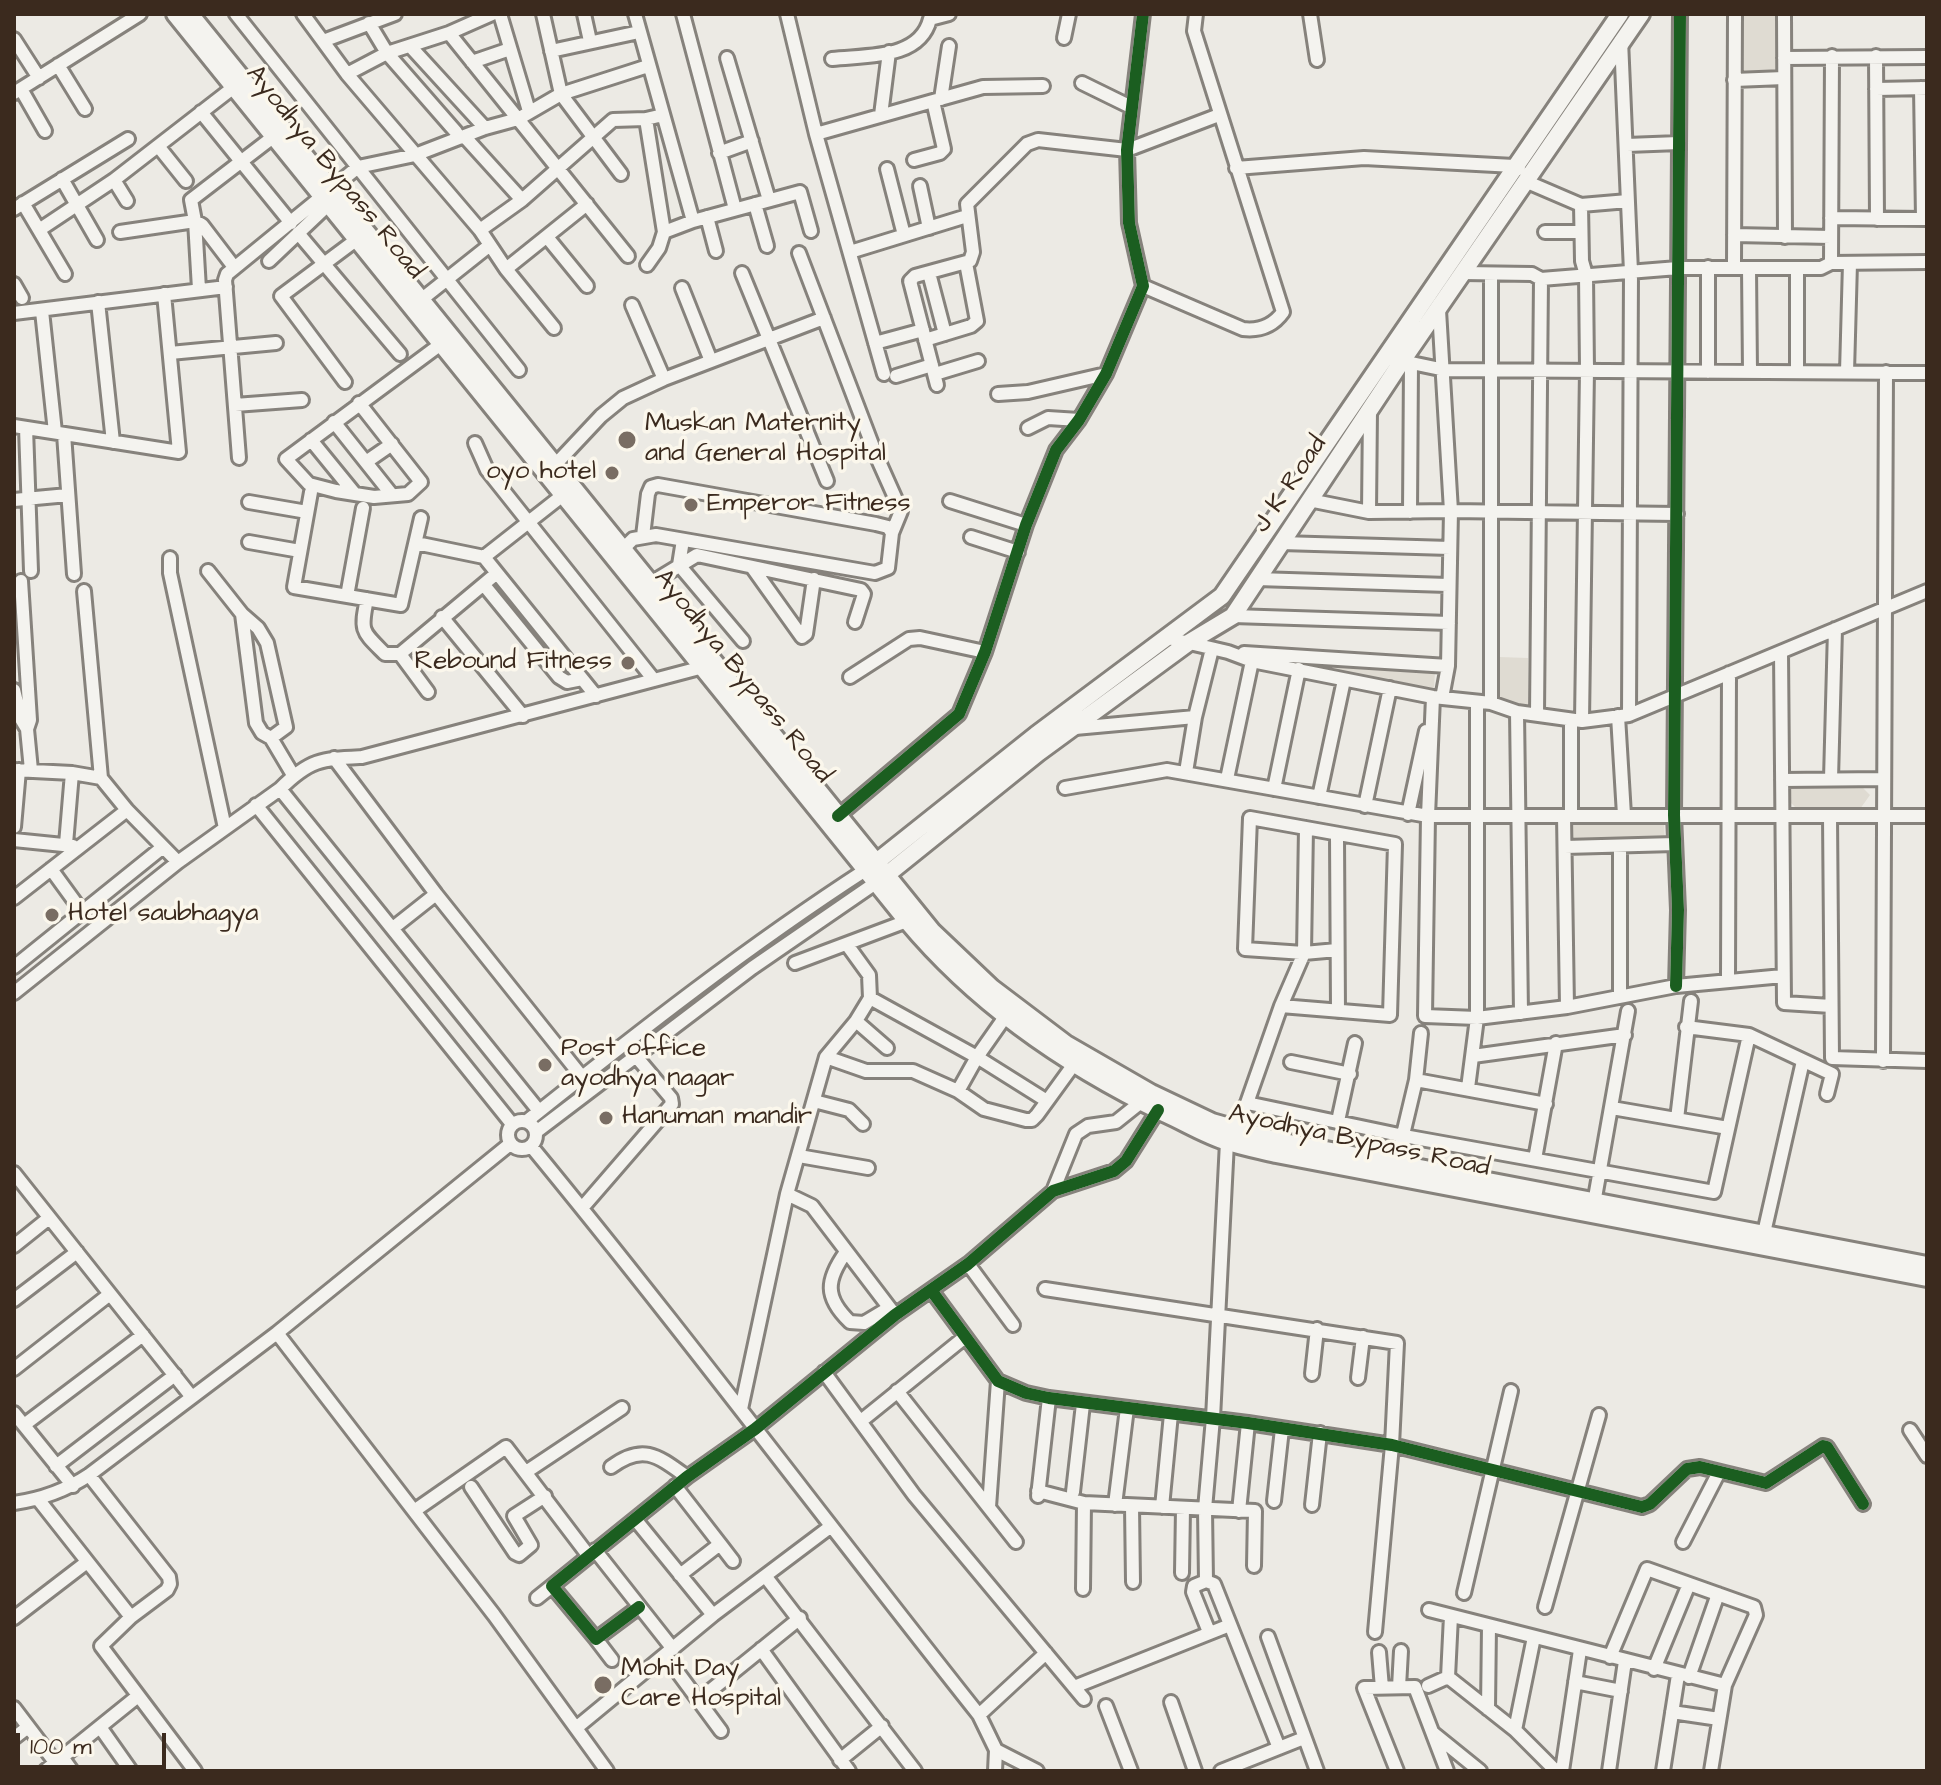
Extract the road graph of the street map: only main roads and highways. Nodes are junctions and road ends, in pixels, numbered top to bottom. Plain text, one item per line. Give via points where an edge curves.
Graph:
1 (175, 14) edge
2 (190, 14) edge
3 (1620, 14) edge
4 (1641, 14) edge
5 (328, 197) junction
6 (417, 304) junction
7 (1405, 354) junction
8 (709, 665) junction
9 (1144, 666) junction
10 (877, 872) junction
11 (1229, 1135) junction
12 (1593, 1207) junction
13 (1927, 1265) edge
14 (1927, 1278) edge

1 - 5 main road, Ayodhya Bypass Road
2 - 5 main road, Ayodhya Bypass Road
3 - 7 main road, J K Road via 1514,166
4 - 7 main road, J K Road
5 - 6 main road, Ayodhya Bypass Road
5 - 6 main road, Ayodhya Bypass Road via 356,240
6 - 8 main road, Ayodhya Bypass Road via 651,583
6 - 8 main road, Ayodhya Bypass Road via 441,344 563,495
7 - 9 main road, J K Road via 1222,596 1168,638
7 - 9 main road, J K Road via 1233,616
8 - 10 main road, Ayodhya Bypass Road
8 - 10 main road, Ayodhya Bypass Road via 838,816
9 - 10 main road, J K Road via 1075,728
9 - 10 main road, J K Road via 1036,735
10 - 11 main road, Ayodhya Bypass Road via 961,960 1066,1044
10 - 11 main road, Ayodhya Bypass Road via 907,921 1005,1017 1141,1102
11 - 12 main road, Ayodhya Bypass Road
11 - 12 main road, Ayodhya Bypass Road
12 - 13 main road, Ayodhya Bypass Road
12 - 14 main road, Ayodhya Bypass Road

